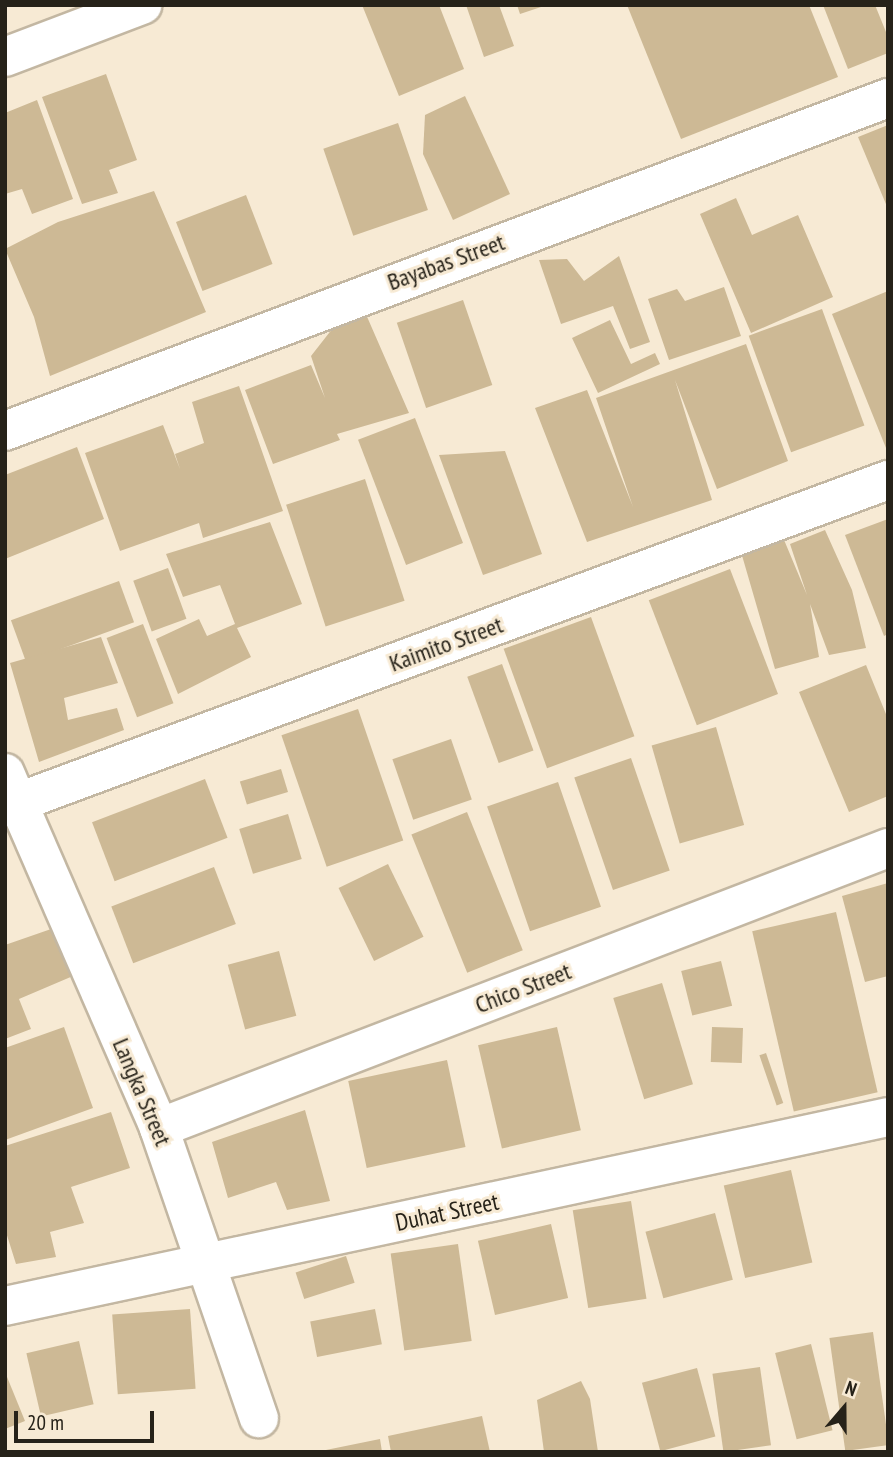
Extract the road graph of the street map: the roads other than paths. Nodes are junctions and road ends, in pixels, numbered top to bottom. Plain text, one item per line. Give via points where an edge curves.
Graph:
1 (142, 5) edge
2 (5, 57) edge
3 (888, 98) edge
4 (5, 431) edge
5 (888, 480) edge
6 (9, 794) edge
7 (888, 848) edge
8 (888, 1117) edge
9 (159, 1128) junction
10 (208, 1263) junction
11 (5, 1306) edge
12 (259, 1418) dead end

1 - 2 street
3 - 4 street, Bayabas Street
5 - 6 street, Kaimito Street
6 - 9 street, Langka Street
7 - 9 street, Chico Street
8 - 10 street, Duhat Street
9 - 10 street, Langka Street
10 - 11 street, Duhat Street
10 - 12 street, Langka Street

